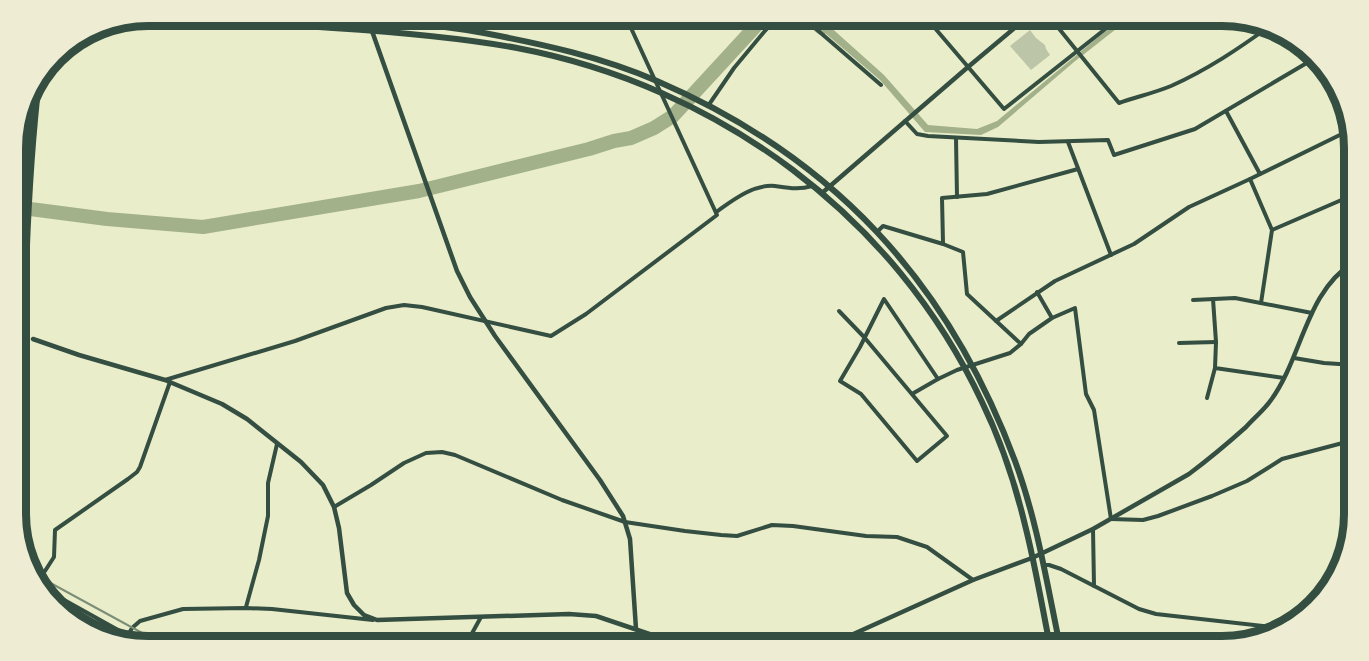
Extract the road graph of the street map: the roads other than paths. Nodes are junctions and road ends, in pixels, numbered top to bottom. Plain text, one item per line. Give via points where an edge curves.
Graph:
1 (302, 26) edge
2 (370, 26) edge
3 (433, 26) edge
4 (630, 26) edge
5 (769, 26) edge
6 (812, 26) edge
7 (933, 26) edge
8 (1017, 26) edge
9 (1057, 26) edge
10 (1109, 26) edge
11 (372, 31) junction
12 (1261, 33) edge
13 (1077, 50) junction
14 (1308, 61) edge
15 (968, 67) junction
16 (655, 80) junction
17 (880, 85) dead end
18 (660, 92) junction
19 (37, 96) edge
20 (706, 105) junction
21 (1227, 111) junction
22 (907, 120) junction
23 (1342, 134) edge
24 (957, 138) junction
25 (1068, 142) junction
26 (1078, 168) junction
27 (1260, 174) junction
28 (1250, 179) junction
29 (813, 186) junction
30 (829, 186) junction
31 (822, 193) junction
32 (957, 197) junction
33 (1344, 199) edge
34 (716, 212) junction
35 (1272, 230) junction
36 (877, 231) junction
37 (943, 244) junction
38 (1111, 255) junction
39 (1344, 270) edge
40 (26, 291) edge
41 (1037, 292) junction
42 (1214, 299) junction
43 (1193, 300) dead end
44 (1261, 303) junction
45 (839, 311) dead end
46 (1312, 313) junction
47 (1052, 318) junction
48 (485, 321) junction
49 (996, 321) junction
50 (864, 337) junction
51 (33, 339) dead end
52 (1216, 342) junction
53 (1179, 343) dead end
54 (1021, 344) junction
55 (1294, 358) junction
56 (1344, 364) edge
57 (973, 365) junction
58 (965, 368) junction
59 (1215, 368) junction
60 (1284, 378) junction
61 (938, 379) junction
62 (167, 381) junction
63 (912, 394) junction
64 (1207, 398) dead end
65 (1344, 443) edge
66 (278, 444) junction
67 (334, 507) junction
68 (1112, 519) junction
69 (625, 522) junction
70 (1093, 529) junction
71 (1041, 553) junction
72 (1032, 558) junction
73 (1043, 566) junction
74 (45, 571) dead end
75 (973, 579) junction
76 (1094, 586) junction
77 (60, 598) edge
78 (246, 608) junction
79 (481, 617) junction
80 (377, 620) junction
81 (1267, 626) edge
82 (113, 630) edge
83 (639, 631) junction
84 (128, 634) edge
85 (850, 635) edge
86 (1048, 635) edge
87 (1058, 635) edge
88 (471, 636) edge
89 (640, 636) edge
90 (653, 636) edge

1 - 11 highway
2 - 11 main road
3 - 16 highway via 519,40 593,58
4 - 16 street
5 - 20 street
6 - 17 street
7 - 15 street
8 - 15 street
9 - 13 street
10 - 13 street
11 - 18 highway via 519,48 590,66
11 - 48 street via 457,271
12 - 13 street via 1223,60 1170,87 1119,103
13 - 15 street via 1004,109
14 - 21 street
15 - 22 street
16 - 18 street
16 - 20 highway
18 - 29 highway via 750,140
18 - 34 street
19 - 40 highway
20 - 30 highway via 764,138
21 - 25 street via 1195,129 1114,155 1108,140
21 - 27 street
22 - 24 street via 917,134
22 - 30 street
23 - 27 street
24 - 25 street
24 - 32 street
25 - 26 street
26 - 32 street via 987,194
26 - 38 street
27 - 28 street
28 - 35 street
28 - 38 street via 1189,207
29 - 31 highway
29 - 34 street via 754,189
30 - 31 street
30 - 36 highway
31 - 58 highway via 901,274
32 - 37 street via 942,198
33 - 35 street
34 - 48 street via 595,307 551,336
35 - 44 street
36 - 37 street via 883,226
36 - 57 highway via 932,300
37 - 49 street via 963,252 967,294
38 - 41 street
39 - 46 street via 1329,284
41 - 47 street
41 - 49 street
42 - 43 street
42 - 44 street
42 - 52 street
44 - 46 street
45 - 50 street
46 - 55 street
47 - 54 street
47 - 68 street via 1075,308 1086,394 1094,410
48 - 62 street via 414,305 386,308
48 - 69 street via 616,502
49 - 54 street
50 - 61 street via 884,299
50 - 63 street
50 - 63 street via 840,381 861,394 917,461 947,436
51 - 62 street
52 - 53 street
52 - 59 street
54 - 57 street via 1010,353
55 - 56 street
55 - 60 street
57 - 58 street
57 - 71 highway via 1016,463
58 - 61 street
58 - 72 highway via 1008,466
59 - 60 street
59 - 64 street
60 - 68 street via 1257,416 1219,452
61 - 63 street
62 - 66 street via 222,404
62 - 74 street via 140,467 55,530 54,557
65 - 68 street via 1282,459 1247,481 1158,516 1143,520
66 - 67 street via 323,485
66 - 78 street via 268,483 268,516
67 - 69 street via 404,463 426,453 442,452
67 - 80 street via 347,593 364,615
68 - 70 street
69 - 75 street via 737,536 772,525 897,537 927,547
69 - 83 street
70 - 71 street
70 - 76 street
71 - 72 street
71 - 73 highway
72 - 75 street
72 - 86 highway
73 - 76 street via 1061,569
73 - 87 highway
75 - 85 street
76 - 81 street via 1156,614
77 - 82 street
78 - 80 street
78 - 84 street via 183,609 141,621
79 - 80 street
79 - 83 street via 596,616
79 - 88 street
83 - 89 street
83 - 90 street

